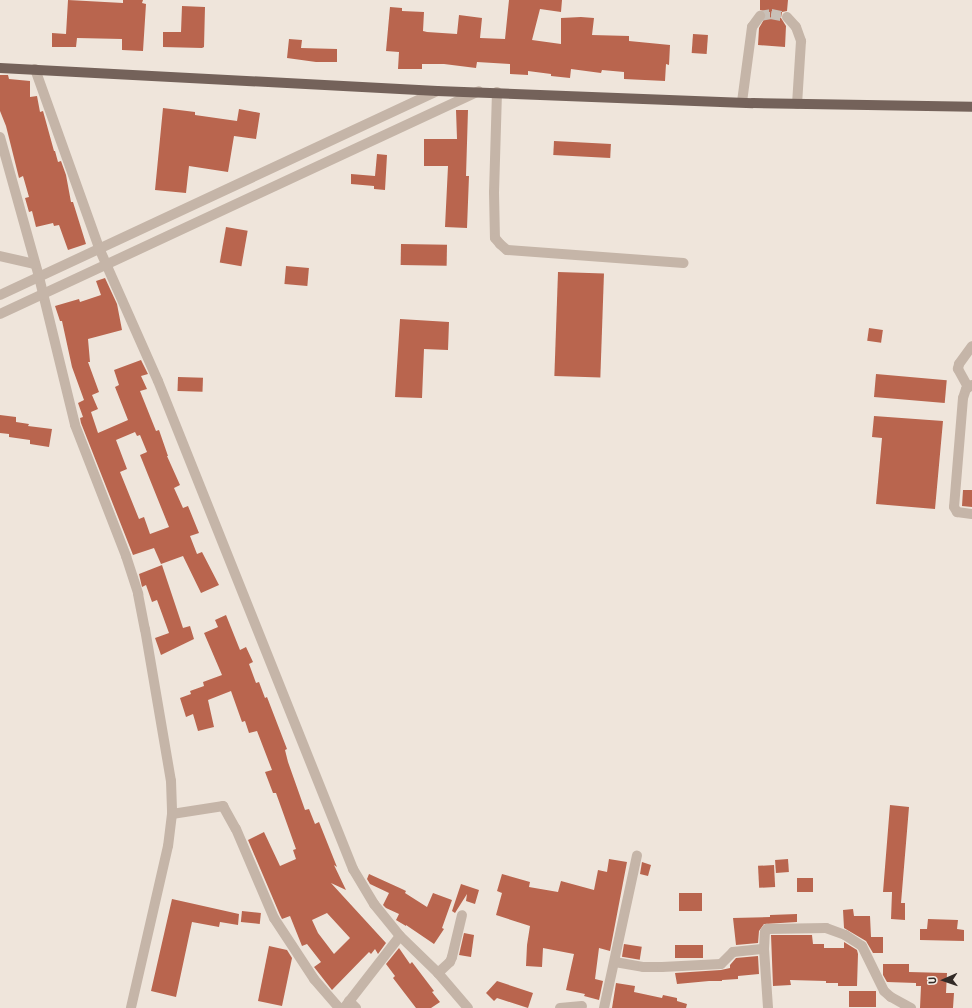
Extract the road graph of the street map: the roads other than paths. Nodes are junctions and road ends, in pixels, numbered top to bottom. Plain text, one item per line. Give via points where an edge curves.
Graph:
1 (760, 16) dead end
2 (787, 17) dead end
3 (0, 68) edge
4 (35, 69) junction
5 (437, 91) junction
6 (479, 92) junction
7 (497, 92) junction
8 (742, 102) junction
9 (797, 104) junction
10 (972, 107) edge
11 (0, 137) edge
12 (99, 248) junction
13 (0, 256) edge
14 (684, 263) dead end
15 (34, 264) junction
16 (107, 264) junction
17 (39, 277) junction
18 (43, 294) junction
19 (0, 295) edge
20 (0, 314) edge
21 (972, 346) edge
22 (970, 386) edge
23 (972, 514) edge
24 (172, 814) junction
25 (636, 856) dead end
26 (462, 915) dead end
27 (400, 936) junction
28 (764, 949) junction
29 (615, 962) junction
30 (438, 973) junction
31 (346, 1004) edge
32 (582, 1006) dead end
33 (131, 1008) edge
34 (340, 1008) edge
35 (356, 1008) edge
36 (468, 1008) edge
37 (560, 1008) edge
38 (604, 1008) edge
39 (768, 1008) edge
40 (911, 1008) edge

1 - 8 street via 752,28
2 - 9 street via 796,27 801,41
3 - 4 main road
4 - 5 main road via 157,78
4 - 12 street
5 - 6 main road
5 - 12 street
6 - 7 main road
6 - 16 street
7 - 8 main road
7 - 14 street via 495,200 496,238 500,244 507,250
8 - 9 main road
9 - 10 main road
11 - 15 street
12 - 16 street
12 - 17 street
13 - 15 street
15 - 17 street
16 - 18 street
16 - 27 street via 158,381 353,869 374,904
17 - 18 street
17 - 19 street
18 - 20 street
18 - 24 street via 75,425 126,556 138,594 171,781
21 - 22 street via 958,368
22 - 23 street via 963,398 954,507 957,512
24 - 33 street via 166,854
24 - 34 street via 223,806 274,918 314,979
25 - 29 street
26 - 30 street via 450,962
27 - 30 street
27 - 31 street
28 - 29 street via 733,952 720,964 644,967
28 - 39 street
28 - 40 street via 767,929 817,928 839,933 862,946 884,990
29 - 38 street
30 - 36 street
31 - 35 street
32 - 37 street

